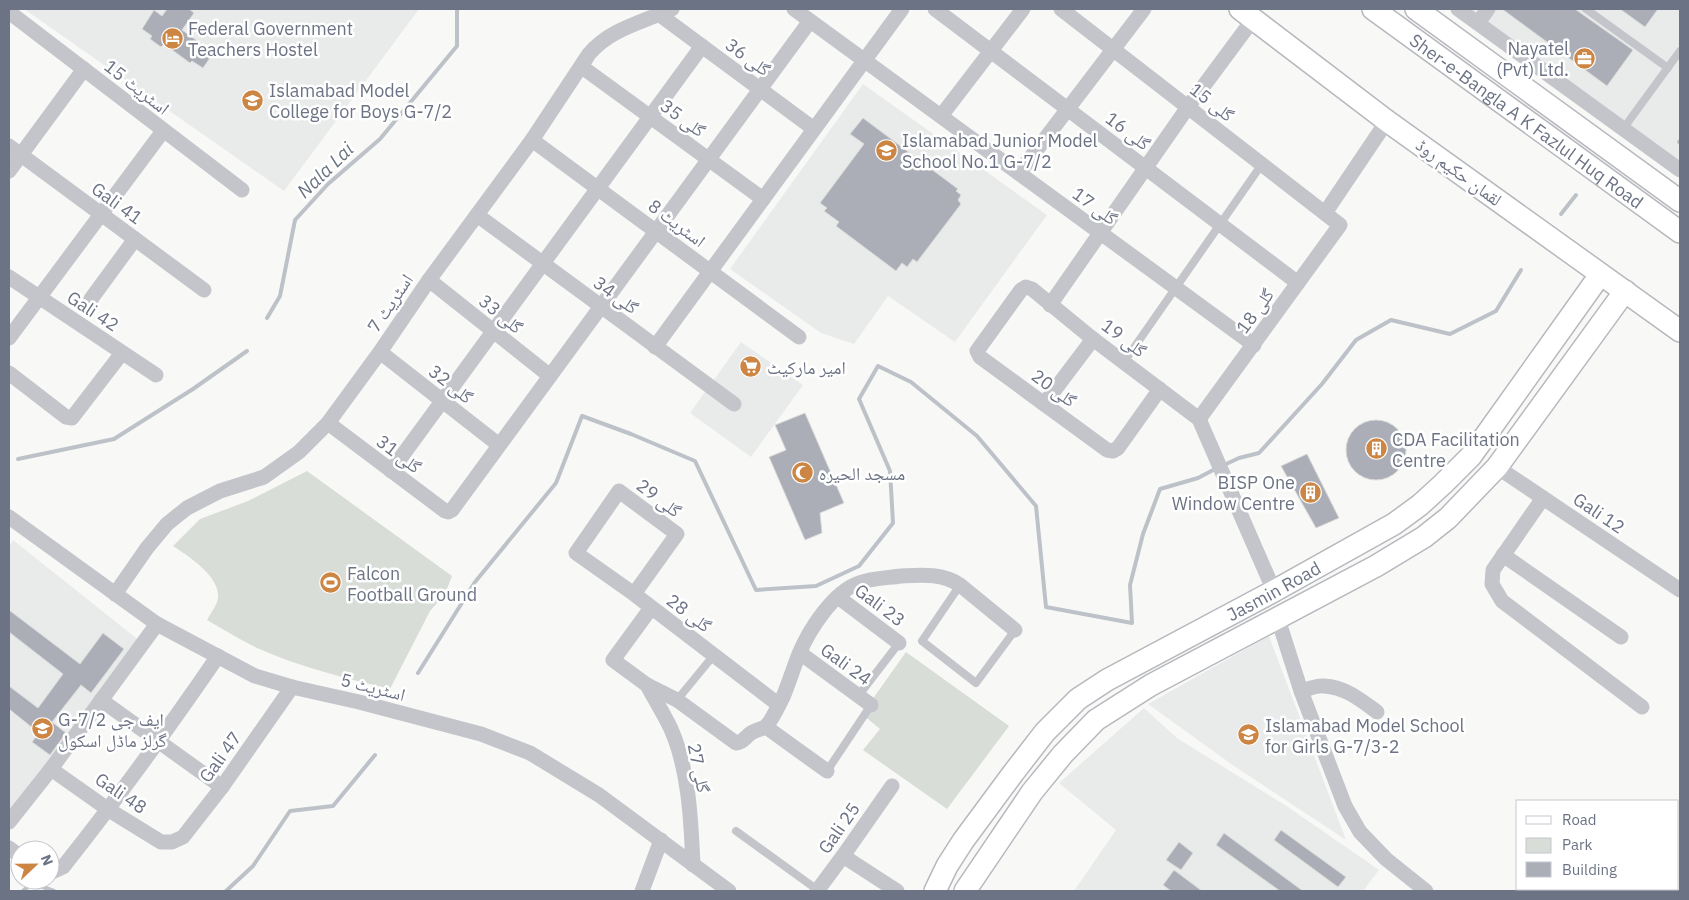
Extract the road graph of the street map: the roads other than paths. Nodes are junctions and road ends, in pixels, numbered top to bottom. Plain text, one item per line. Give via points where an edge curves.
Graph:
1 (794, 9) edge
2 (902, 9) edge
3 (936, 9) edge
4 (1023, 9) edge
5 (1061, 9) edge
6 (1144, 9) edge
7 (1373, 9) edge
8 (1416, 9) edge
9 (1458, 9) edge
10 (1488, 9) edge
11 (1586, 9) edge
12 (9, 12) edge
13 (666, 12) edge
14 (1247, 14) edge
15 (810, 21) junction
16 (1478, 23) junction
17 (702, 46) junction
18 (1113, 49) junction
19 (991, 51) junction
20 (1680, 51) edge
21 (864, 60) junction
22 (582, 67) junction
23 (1668, 68) junction
24 (84, 69) junction
25 (760, 89) junction
26 (1188, 107) junction
27 (1068, 109) junction
28 (941, 116) junction
29 (650, 117) junction
30 (1387, 121) junction
31 (814, 129) junction
32 (1623, 129) junction
33 (163, 131) junction
34 (532, 140) junction
35 (15, 151) edge
36 (709, 159) junction
37 (1262, 164) junction
38 (1147, 169) junction
39 (9, 170) edge
40 (1680, 170) edge
41 (1019, 173) junction
42 (598, 188) junction
43 (242, 190) dead end
44 (763, 199) junction
45 (1678, 199) edge
46 (1325, 213) junction
47 (100, 214) junction
48 (477, 215) junction
49 (1220, 224) junction
50 (1340, 225) joint
51 (1673, 226) edge
52 (656, 231) junction
53 (1100, 233) junction
54 (135, 239) junction
55 (542, 264) junction
56 (710, 272) junction
57 (1600, 275) junction
58 (9, 278) edge
59 (429, 280) junction
60 (1298, 283) junction
61 (1176, 288) junction
62 (204, 290) dead end
63 (1624, 291) junction
64 (39, 298) junction
65 (91, 300) dead end
66 (1050, 305) junction
67 (601, 306) junction
68 (493, 331) junction
69 (1680, 331) edge
70 (9, 338) edge
71 (799, 338) dead end
72 (1093, 339) junction
73 (1254, 345) junction
74 (656, 347) junction
75 (977, 351) joint
76 (380, 352) junction
77 (122, 353) junction
78 (1124, 362) junction
79 (9, 373) edge
80 (156, 375) dead end
81 (550, 376) junction
82 (1160, 389) junction
83 (442, 400) junction
84 (734, 404) dead end
85 (1044, 404) junction
86 (1199, 419) junction
87 (328, 423) junction
88 (499, 445) junction
89 (1471, 456) junction
90 (390, 471) junction
91 (1494, 471) junction
92 (1543, 498) junction
93 (9, 517) edge
94 (576, 553) joint
95 (1503, 555) junction
96 (960, 585) junction
97 (1680, 590) edge
98 (1274, 591) junction
99 (115, 594) junction
100 (634, 594) junction
101 (838, 597) junction
102 (651, 608) junction
103 (1278, 619) junction
104 (157, 624) junction
105 (1015, 630) joint
106 (1621, 637) dead end
107 (899, 643) joint
108 (800, 653) junction
109 (714, 655) junction
110 (218, 656) junction
111 (648, 685) junction
112 (292, 687) junction
113 (1301, 691) junction
114 (859, 696) junction
115 (101, 700) junction
116 (677, 700) junction
117 (779, 705) junction
118 (871, 705) joint
119 (1642, 707) dead end
120 (1377, 712) dead end
121 (759, 729) junction
122 (160, 741) junction
123 (51, 768) junction
124 (826, 771) joint
125 (892, 786) dead end
126 (222, 787) junction
127 (109, 810) junction
128 (9, 822) edge
129 (736, 831) dead end
130 (661, 840) junction
131 (172, 842) joint
132 (843, 856) junction
133 (60, 865) edge
134 (693, 865) junction
135 (642, 891) edge
136 (729, 891) edge
137 (818, 891) edge
138 (897, 891) edge
139 (935, 891) edge
140 (965, 891) edge
141 (1426, 891) edge

1 - 15 street, گلی 17
2 - 21 street
3 - 19 street, گلی 16
4 - 19 street
5 - 18 street, گلی 15
6 - 18 street
7 - 51 street, Sher-e-Bangla A K Fazlul Huq Road
8 - 45 street, Sher-e-Bangla A K Fazlul Huq Road
9 - 16 street
10 - 16 street
11 - 23 lane
12 - 24 street, اسٹریٹ 15
13 - 17 street, گلی 36
13 - 22 street, اسٹریٹ 7 via 613,34 597,45
14 - 26 street
14 - 30 street, لقمان حکیم روڈ
15 - 21 street, گلی 17
15 - 25 street
16 - 32 street
17 - 25 street, گلی 36
17 - 29 street
18 - 26 street, گلی 15
18 - 27 street
19 - 27 street, گلی 16
19 - 28 street
20 - 23 lane
21 - 28 street, گلی 17
21 - 31 street
22 - 29 street, گلی 35
22 - 34 street, اسٹریٹ 7
23 - 32 lane
24 - 33 street, اسٹریٹ 15
24 - 35 street
25 - 31 street, گلی 36
25 - 36 street
26 - 37 street, گلی 15
26 - 38 street
27 - 38 street, گلی 16
27 - 41 street
28 - 41 street, گلی 17
29 - 36 street, گلی 35
29 - 42 street
30 - 46 street
30 - 57 street, لقمان حکیم روڈ
31 - 44 street
32 - 40 street
33 - 43 street, اسٹریٹ 15
33 - 47 street
34 - 42 street, اسٹریٹ 8
34 - 48 street, اسٹریٹ 7
35 - 39 street
35 - 47 street, Gali 41
36 - 44 street, گلی 35
36 - 52 street
37 - 46 street, گلی 15
37 - 49 lane
38 - 49 street, گلی 16
38 - 53 street
41 - 53 street, گلی 17
42 - 52 street, اسٹریٹ 8
42 - 55 street
44 - 56 street
46 - 50 street, گلی 15
47 - 54 street, Gali 41
47 - 64 street
48 - 55 street, گلی 34
48 - 59 street, اسٹریٹ 7
49 - 60 street, گلی 16
49 - 61 lane
50 - 60 street, گلی 18
52 - 56 street, اسٹریٹ 8
52 - 67 street
53 - 61 street, گلی 17
53 - 66 street
54 - 62 street, Gali 41
54 - 65 street
55 - 67 street, گلی 34
55 - 68 street
56 - 71 street, اسٹریٹ 8
56 - 74 street
57 - 63 street, لقمان حکیم روڈ
57 - 89 street, Jasmin Road
58 - 64 street, Gali 42
59 - 68 street, گلی 33
59 - 76 street, اسٹریٹ 7
60 - 73 street, گلی 18
61 - 73 street, گلی 17
61 - 78 lane
63 - 69 street, لقمان حکیم روڈ
63 - 91 street, Jasmin Road
64 - 70 street
64 - 77 street, Gali 42
66 - 72 street, گلی 19
66 - 75 street, گلی 19 via 1032,289 1026,287 1021,290
67 - 74 street, گلی 34
67 - 81 street
68 - 81 street, گلی 33
68 - 83 street
72 - 78 street, گلی 19
72 - 85 street
73 - 86 street, گلی 18
74 - 84 street, گلی 34
75 - 85 street, گلی 20 via 980,357
76 - 83 street, گلی 32
76 - 87 street, اسٹریٹ 7
77 - 79 street via 72,418 66,417
77 - 80 street, Gali 42
78 - 82 street, گلی 19
81 - 88 street
82 - 85 street, گلی 20 via 1113,451 1107,450
82 - 86 street, گلی 19
83 - 88 street, گلی 32
83 - 90 street
86 - 98 street
87 - 90 street, گلی 31
87 - 99 street, اسٹریٹ 7 via 299,452 264,477 220,491 187,508 167,524
88 - 90 street, گلی 31 via 448,512
89 - 91 street
89 - 98 street, Jasmin Road via 1420,505 1394,524
91 - 92 street, Gali 12
91 - 103 street, Jasmin Road via 1448,518 1424,537
92 - 95 street
92 - 97 street, Gali 12
93 - 99 street, اسٹریٹ 5
94 - 100 street, گلی 28
94 - 100 street, گلی 29 via 619,491 677,534
95 - 106 street
95 - 119 street via 1493,570 1492,584 1502,601
96 - 101 street via 926,574 885,578 860,582
96 - 105 street
96 - 105 lane via 922,641 976,683
98 - 139 street, Jasmin Road via 1107,680 1067,710 1045,732 963,841
99 - 104 street, اسٹریٹ 5
100 - 102 street, گلی 28
101 - 107 street, Gali 23
101 - 108 street via 819,619
102 - 109 street, گلی 28
102 - 111 street, گلی 27 via 613,660
103 - 113 street
103 - 140 street, Jasmin Road via 1151,685 1096,720 1032,792
104 - 110 street, اسٹریٹ 5
104 - 115 street
107 - 114 lane
108 - 114 street, Gali 24
108 - 117 street
109 - 116 lane
109 - 117 street, گلی 28
110 - 112 street, اسٹریٹ 5 via 255,676
110 - 122 street
111 - 116 street, گلی 27
111 - 134 street, گلی 27 via 671,730 679,756 686,784
112 - 126 street, Gali 47
112 - 130 street, اسٹریٹ 5 via 504,742 530,753 599,795
113 - 120 street via 1323,685 1355,696
113 - 141 street via 1345,806 1360,832 1386,859
114 - 118 street, Gali 24
115 - 122 street
115 - 123 street
116 - 121 street, گلی 27 via 736,743
117 - 121 street
118 - 124 lane
121 - 124 street
122 - 126 street
122 - 127 street
123 - 127 street, Gali 48
123 - 128 street
125 - 132 street, Gali 25
126 - 131 street, Gali 47 via 183,836
127 - 131 street, Gali 48 via 161,842
127 - 133 street
129 - 137 lane
130 - 134 street, اسٹریٹ 5
130 - 135 street
132 - 137 street, Gali 25
132 - 138 street
134 - 136 street, اسٹریٹ 5

